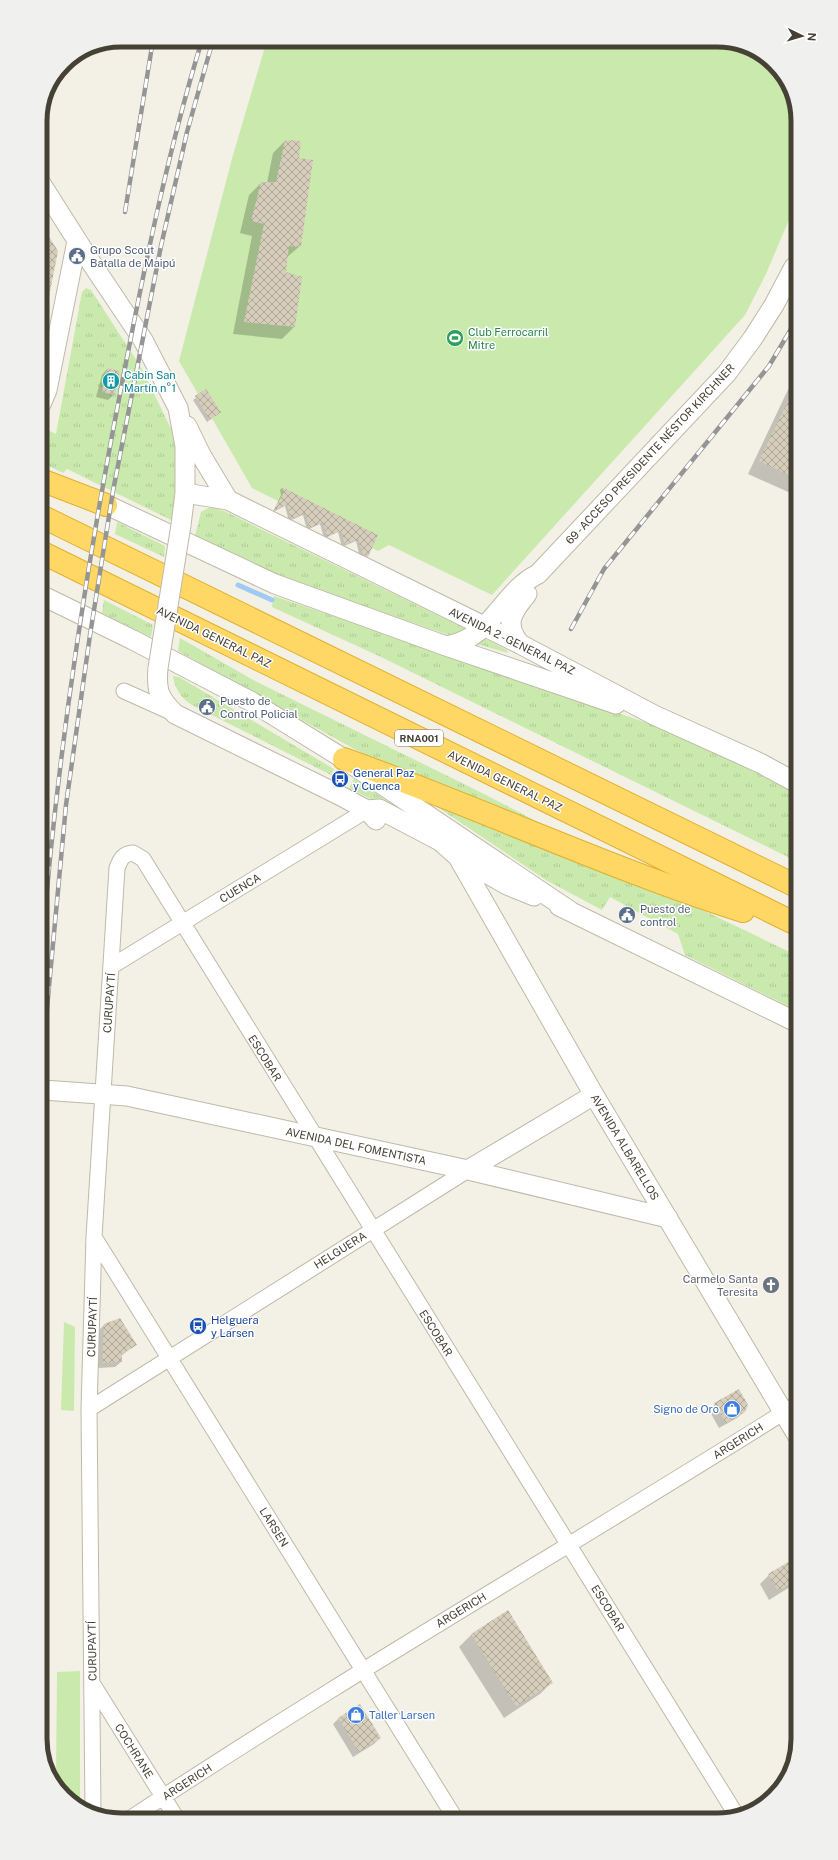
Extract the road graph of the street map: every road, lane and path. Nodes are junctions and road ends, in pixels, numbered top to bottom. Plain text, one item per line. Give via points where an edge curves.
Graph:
1 (47, 193) edge
2 (77, 241) junction
3 (791, 273) edge
4 (47, 390) edge
5 (178, 408) junction
6 (47, 475) edge
7 (47, 482) edge
8 (185, 493) junction
9 (228, 500) junction
10 (106, 505) junction
11 (47, 519) edge
12 (47, 555) edge
13 (538, 574) junction
14 (47, 598) edge
15 (484, 627) junction
16 (520, 644) junction
17 (446, 646) junction
18 (124, 691) dead end
19 (175, 714) junction
20 (654, 715) junction
21 (344, 759) junction
22 (791, 780) edge
23 (367, 810) junction
24 (133, 852) joint
25 (458, 857) junction
26 (791, 884) edge
27 (570, 911) junction
28 (182, 923) junction
29 (791, 924) edge
30 (791, 924) edge
31 (112, 966) junction
32 (791, 1020) edge
33 (47, 1090) edge
34 (103, 1093) junction
35 (594, 1096) junction
36 (315, 1138) junction
37 (468, 1170) junction
38 (668, 1218) junction
39 (372, 1230) junction
40 (94, 1237) junction
41 (169, 1357) junction
42 (790, 1408) edge
43 (89, 1409) junction
44 (569, 1545) junction
45 (363, 1670) junction
46 (92, 1683) junction
47 (163, 1797) junction
48 (93, 1807) edge
49 (734, 1811) edge
50 (139, 1813) edge
51 (173, 1813) edge
52 (452, 1813) edge

1 - 2 street
2 - 4 street
2 - 5 street via 143,340
3 - 13 street, 69 - ACCESO PRESIDENTE NÉSTOR KIRCHNER via 753,338 727,373
5 - 8 street via 185,446
5 - 9 street via 201,455
6 - 10 street
7 - 10 highway
8 - 9 street, AVENIDA 2 - GENERAL PAZ
8 - 19 street, bridge via 157,683 164,703
9 - 15 street, AVENIDA 2 - GENERAL PAZ
10 - 17 street via 275,584
11 - 26 highway, RNA001
12 - 29 highway, AVENIDA GENERAL PAZ / RNA001
13 - 15 street, 69 - ACCESO PRESIDENTE NÉSTOR KIRCHNER via 526,580
13 - 16 street, 69 - ACCESO PRESIDENTE NÉSTOR KIRCHNER via 512,615 511,630
14 - 21 street via 239,695
15 - 16 street, AVENIDA 2 - GENERAL PAZ
15 - 17 street, 69 - ACCESO PRESIDENTE NÉSTOR KIRCHNER via 467,640
16 - 20 street, AVENIDA 2 - GENERAL PAZ
17 - 20 street
18 - 19 street
19 - 23 street
20 - 22 street, AVENIDA 2 - GENERAL PAZ
21 - 27 street
21 - 30 highway via 416,785 681,891
23 - 25 street via 375,819 435,850
23 - 28 street, CUENCA
24 - 28 street, ESCOBAR via 143,859
24 - 31 street, CURUPAYTÍ via 121,858 117,868
25 - 27 street via 507,885
25 - 35 street, AVENIDA ALBARELLOS
27 - 32 street
28 - 31 street, CUENCA
28 - 36 street, ESCOBAR
31 - 34 street, CURUPAYTÍ
33 - 34 street, AVENIDA DEL FOMENTISTA
34 - 36 street, AVENIDA DEL FOMENTISTA via 127,1096
34 - 40 street, CURUPAYTÍ
35 - 37 street, HELGUERA
35 - 38 street, AVENIDA ALBARELLOS
36 - 37 street, AVENIDA DEL FOMENTISTA
36 - 39 street, ESCOBAR
37 - 38 street, AVENIDA DEL FOMENTISTA
37 - 39 street, HELGUERA
38 - 42 street, AVENIDA ALBARELLOS
39 - 41 street, HELGUERA
39 - 44 street, ESCOBAR
40 - 41 street, LARSEN
40 - 43 street, CURUPAYTÍ
41 - 43 street, HELGUERA
41 - 45 street, LARSEN
42 - 44 street, ARGERICH
43 - 46 street, CURUPAYTÍ
44 - 45 street, ARGERICH
44 - 49 street, ESCOBAR
45 - 47 street, ARGERICH
45 - 52 street, LARSEN
46 - 47 street, COCHRANE
46 - 48 street, CURUPAYTÍ
47 - 50 street, ARGERICH
47 - 51 street, COCHRANE

